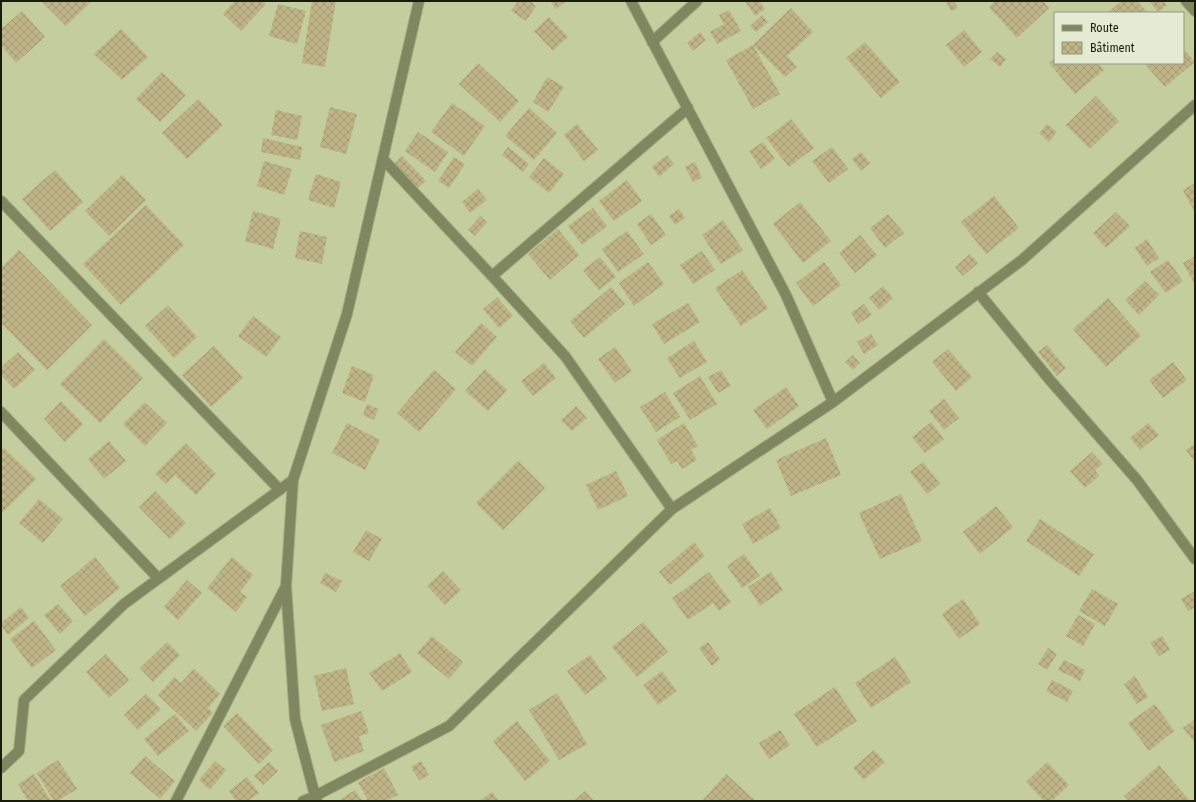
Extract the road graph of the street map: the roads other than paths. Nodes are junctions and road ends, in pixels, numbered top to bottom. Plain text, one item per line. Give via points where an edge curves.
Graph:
1 (419, 1) edge
2 (631, 1) edge
3 (697, 1) edge
4 (1186, 1) edge
5 (1195, 11) edge
6 (652, 42) junction
7 (1195, 106) edge
8 (688, 108) junction
9 (383, 160) junction
10 (1, 201) edge
11 (492, 276) junction
12 (978, 292) junction
13 (833, 402) junction
14 (1, 412) edge
15 (293, 480) junction
16 (280, 490) junction
17 (672, 508) junction
18 (1195, 559) edge
19 (158, 578) junction
20 (286, 586) junction
21 (1, 768) edge
22 (316, 799) edge
23 (176, 801) edge
24 (303, 801) edge

1 - 9 street
2 - 6 street
3 - 6 street
4 - 5 street
6 - 8 street
7 - 12 street via 1022,260
8 - 11 street
8 - 13 street via 786,295
9 - 11 street
9 - 15 street via 347,314
10 - 16 street
11 - 17 street via 565,356
12 - 13 street
12 - 18 street via 1137,480
13 - 17 street
14 - 19 street
15 - 16 street
15 - 20 street
16 - 19 street
17 - 22 street via 449,726
19 - 21 street via 124,604 24,700 19,751
20 - 22 street via 295,719
20 - 23 street
22 - 24 street

